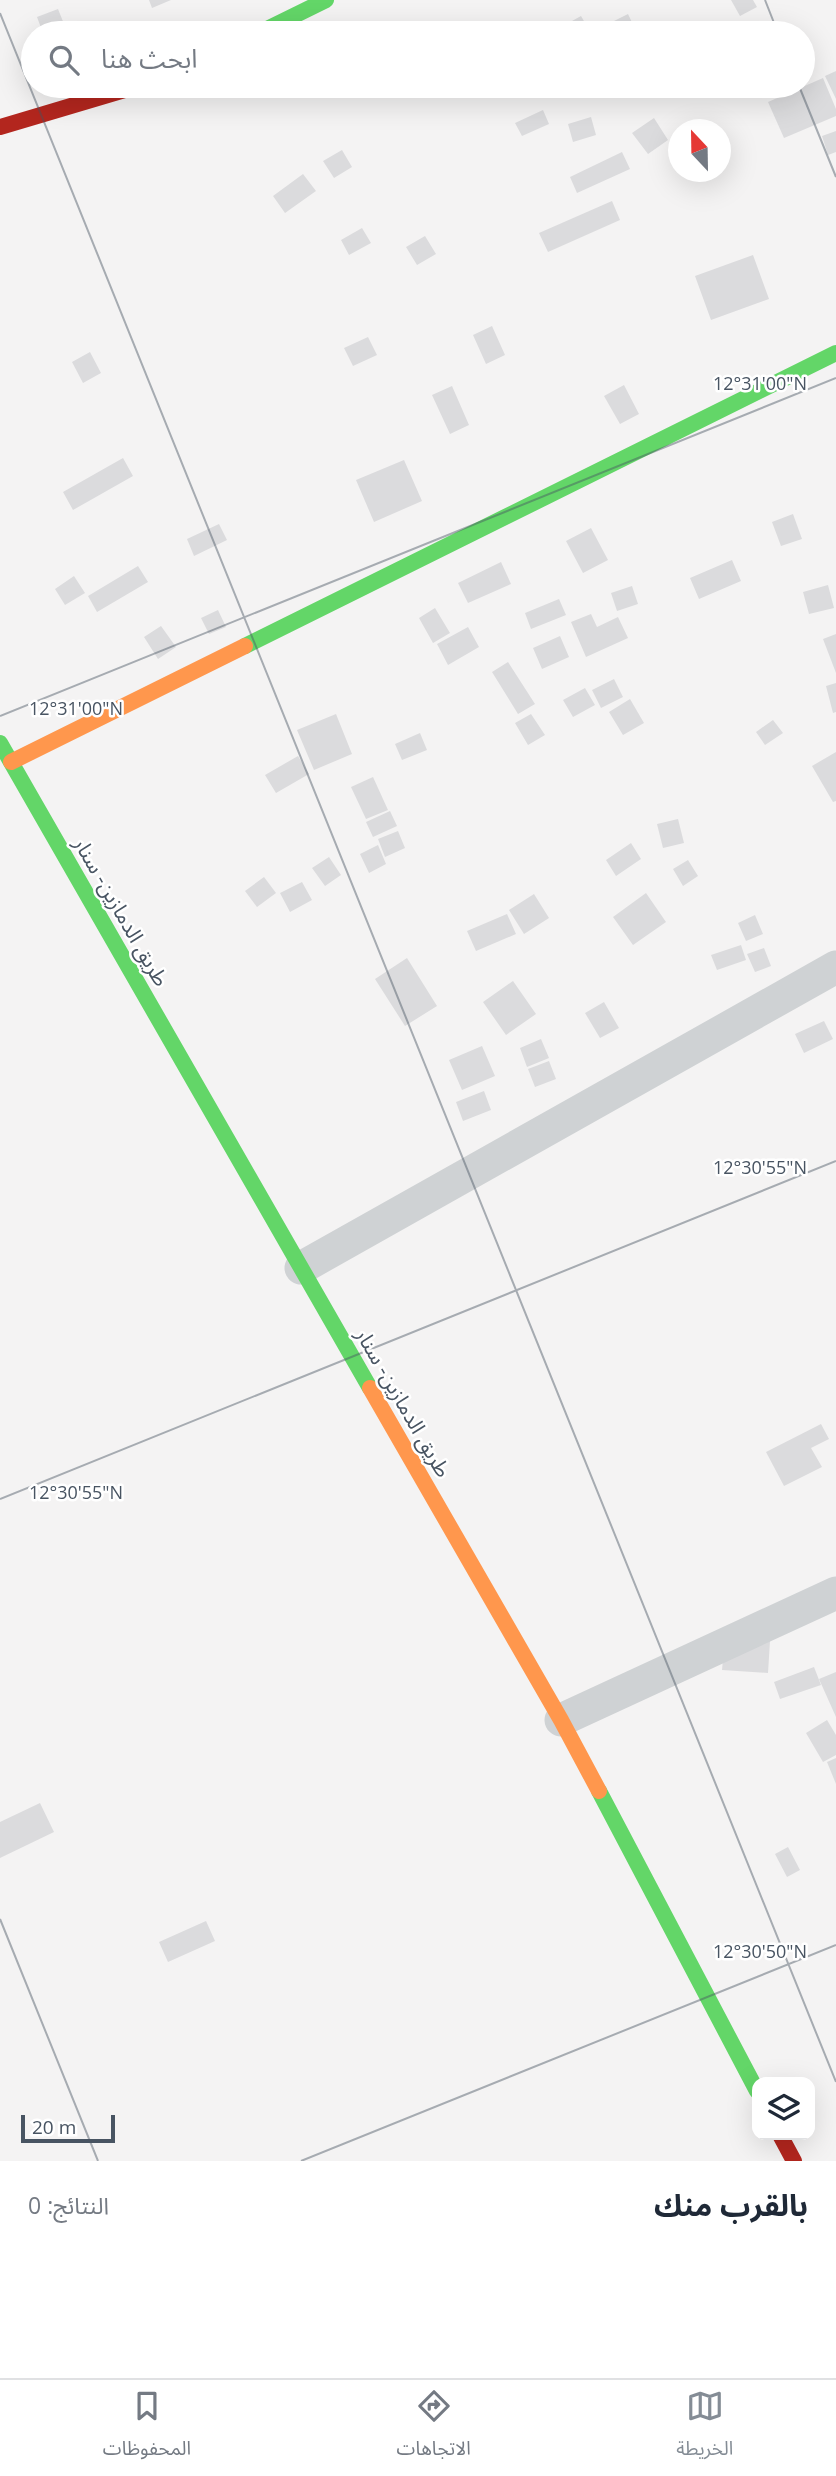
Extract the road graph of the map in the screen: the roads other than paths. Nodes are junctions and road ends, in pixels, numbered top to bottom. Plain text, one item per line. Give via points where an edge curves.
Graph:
1 (326, 0) edge
2 (283, 21) edge
3 (98, 98) edge
4 (0, 127) edge
5 (836, 354) edge
6 (0, 743) edge
7 (10, 762) junction
8 (836, 967) edge
9 (301, 1268) junction
10 (836, 1593) edge
11 (561, 1720) junction
12 (752, 2082) edge
13 (783, 2140) edge
14 (794, 2161) edge

1 - 2 main road
3 - 4 main road
5 - 7 main road
6 - 7 main road, طريق الدمازين- سنار
7 - 9 main road, طريق الدمازين- سنار
8 - 9 street
9 - 11 main road, طريق الدمازين- سنار
10 - 11 street
11 - 12 main road, طريق الدمازين- سنار
13 - 14 main road

